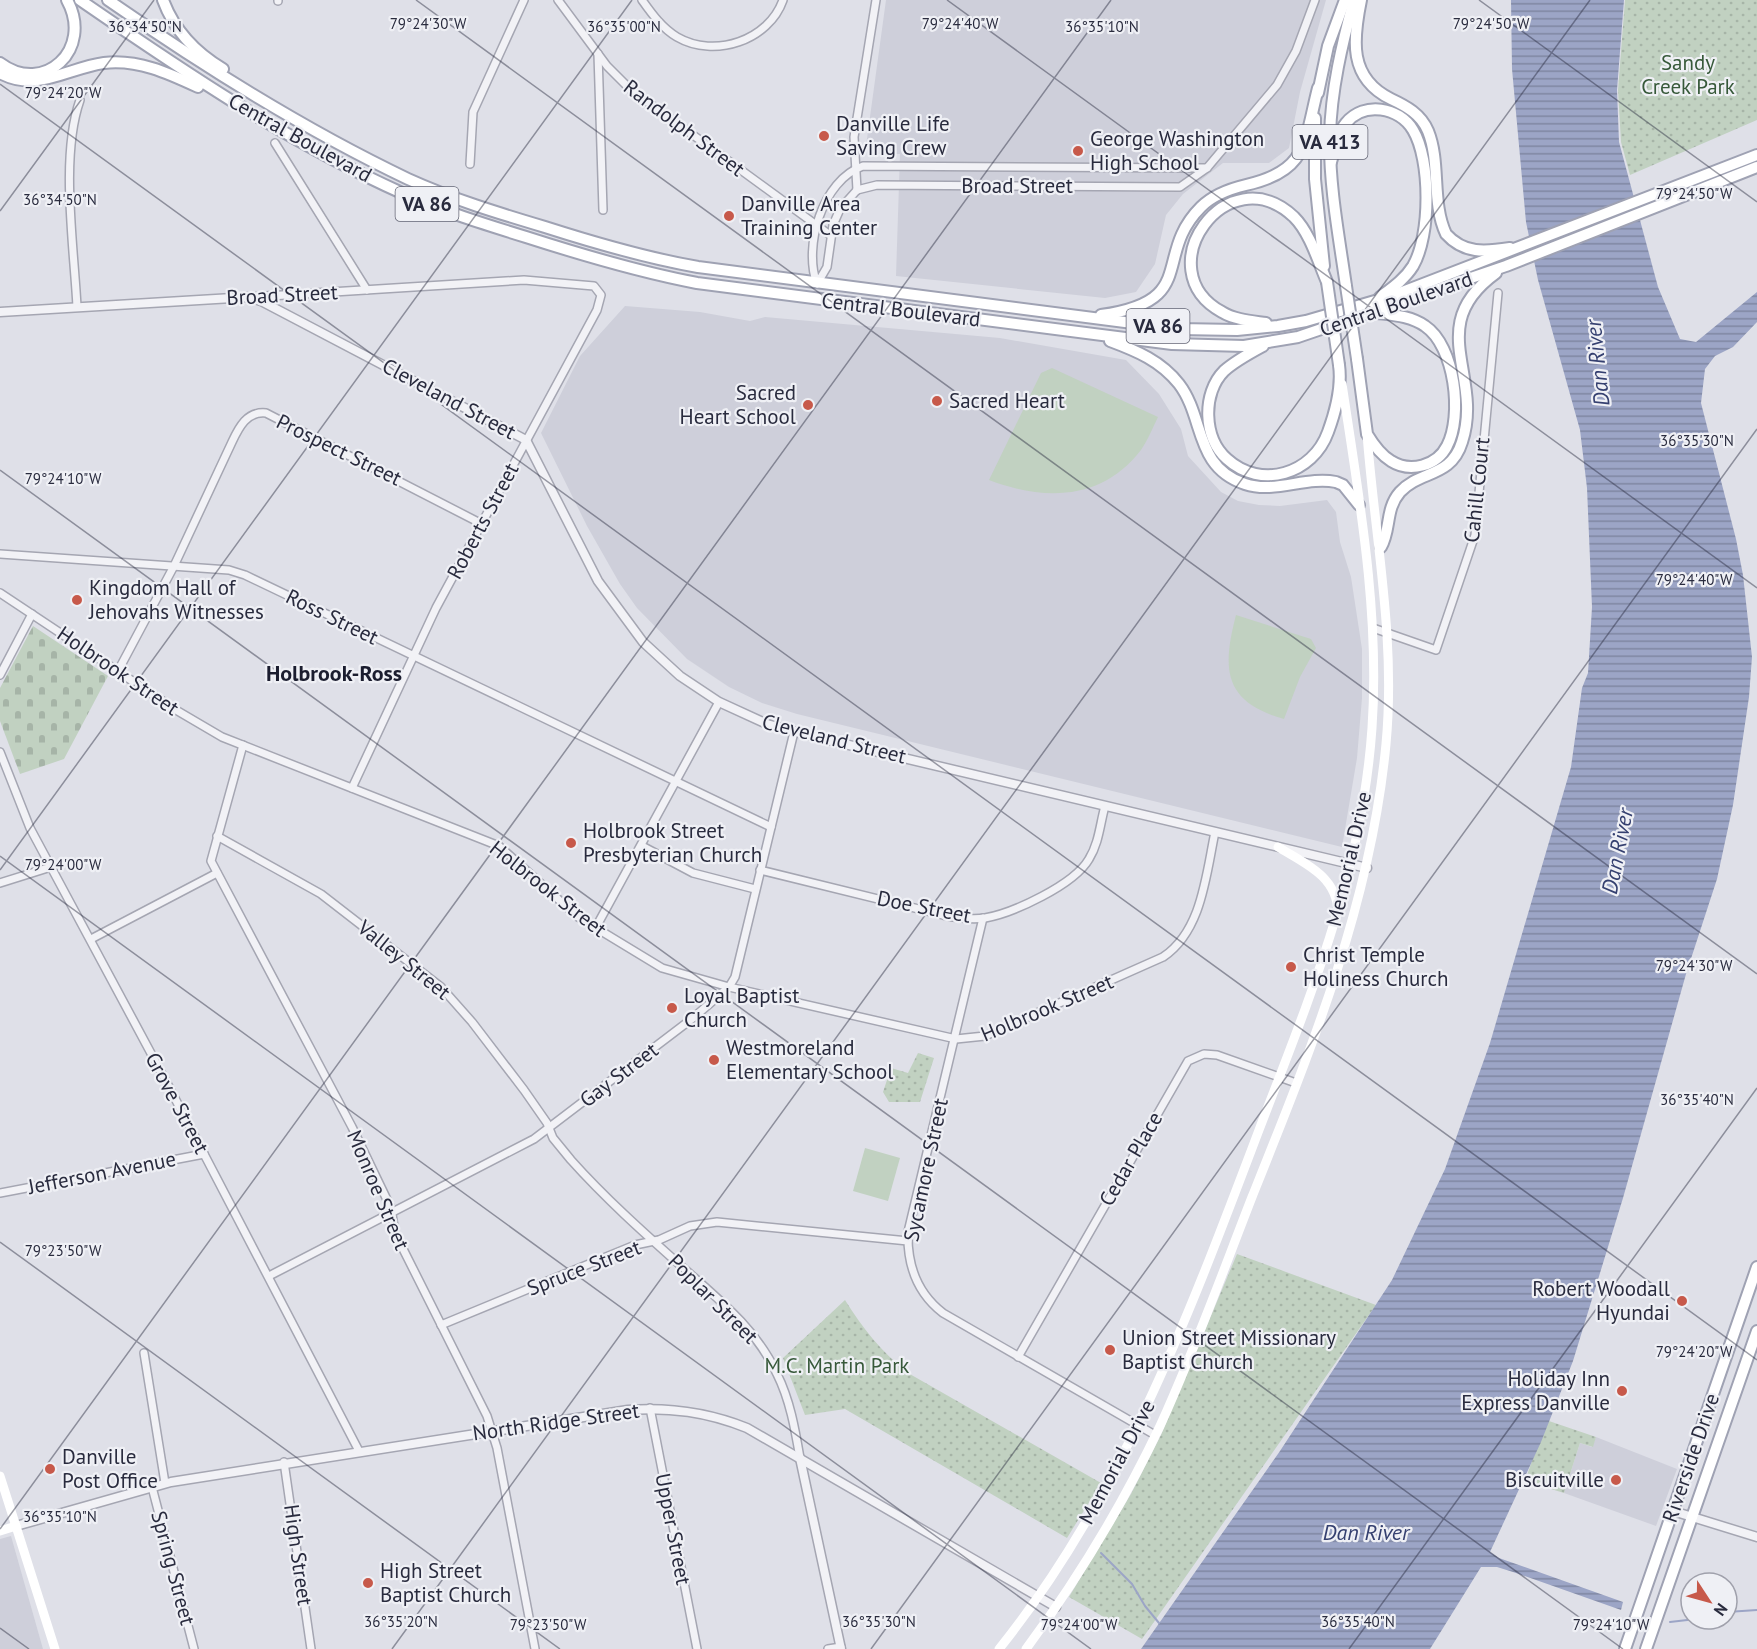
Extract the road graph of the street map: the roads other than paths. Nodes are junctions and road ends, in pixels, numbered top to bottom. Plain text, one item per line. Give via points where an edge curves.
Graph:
1 (68, 0) edge
2 (80, 0) edge
3 (108, 0) edge
4 (164, 0) edge
5 (524, 0) edge
6 (558, 0) edge
7 (642, 0) edge
8 (783, 0) edge
9 (876, 0) edge
10 (1315, 0) edge
11 (1345, 0) edge
12 (1354, 0) edge
13 (1361, 0) edge
14 (598, 54) junction
15 (0, 63) edge
16 (0, 73) edge
17 (1318, 88) junction
18 (80, 100) dead end
19 (256, 114) junction
20 (290, 115) junction
21 (275, 143) dead end
22 (1757, 155) edge
23 (1331, 162) junction
24 (470, 164) dead end
25 (1757, 167) edge
26 (1207, 168) junction
27 (855, 169) junction
28 (857, 190) junction
29 (1660, 199) junction
30 (603, 210) dead end
31 (817, 226) junction
32 (830, 235) junction
33 (1528, 246) junction
34 (1506, 266) junction
35 (564, 282) joint
36 (1327, 282) junction
37 (817, 284) junction
38 (367, 290) junction
39 (1498, 293) dead end
40 (249, 297) junction
41 (77, 307) junction
42 (1374, 307) junction
43 (0, 312) edge
44 (1085, 317) junction
45 (1278, 326) junction
46 (1093, 334) junction
47 (1275, 342) junction
48 (1340, 371) junction
49 (1367, 434) junction
50 (526, 440) junction
51 (1359, 505) junction
52 (482, 524) junction
53 (1381, 548) junction
54 (0, 554) edge
55 (174, 566) junction
56 (0, 593) edge
57 (32, 614) junction
58 (1373, 628) junction
59 (1389, 633) junction
60 (413, 656) junction
61 (118, 671) junction
62 (0, 675) edge
63 (719, 702) junction
64 (794, 732) junction
65 (243, 745) junction
66 (0, 752) edge
67 (676, 781) junction
68 (352, 788) junction
69 (1105, 806) junction
70 (771, 826) junction
71 (1215, 832) junction
72 (218, 836) junction
73 (642, 846) junction
74 (1278, 847) junction
75 (1351, 865) junction
76 (51, 867) junction
77 (1367, 868) junction
78 (760, 870) junction
79 (218, 873) junction
80 (0, 883) edge
81 (755, 889) junction
82 (1338, 917) junction
83 (983, 918) junction
84 (595, 929) junction
85 (91, 939) junction
86 (729, 987) junction
87 (956, 1039) junction
88 (1279, 1078) junction
89 (1296, 1083) junction
90 (549, 1128) junction
91 (204, 1154) junction
92 (0, 1193) edge
93 (393, 1213) junction
94 (654, 1241) junction
95 (908, 1241) junction
96 (1757, 1267) edge
97 (269, 1276) junction
98 (441, 1325) junction
99 (1757, 1331) edge
100 (144, 1353) dead end
101 (1018, 1357) junction
102 (650, 1408) junction
103 (1139, 1426) junction
104 (492, 1431) junction
105 (1155, 1435) junction
106 (359, 1451) junction
107 (800, 1458) junction
108 (284, 1462) junction
109 (0, 1476) edge
110 (165, 1483) junction
111 (152, 1487) junction
112 (1673, 1511) junction
113 (1692, 1517) junction
114 (16, 1526) junction
115 (0, 1531) edge
116 (1757, 1537) edge
117 (1039, 1597) junction
118 (1056, 1607) junction
119 (841, 1648) edge
120 (55, 1649) edge
121 (194, 1649) edge
122 (312, 1649) edge
123 (535, 1649) edge
124 (697, 1649) edge
125 (828, 1649) edge
126 (999, 1649) edge
127 (1026, 1649) edge
128 (1624, 1649) edge
129 (1646, 1649) edge

1 - 15 main road via 76,33 61,62 29,74
2 - 19 main road, Central Boulevard / VA 86 via 169,62
3 - 20 main road, Central Boulevard / VA 86 via 202,65
4 - 20 main road via 177,27 196,50 283,106
5 - 24 street via 473,112
6 - 14 street, Randolph Street
7 - 8 street via 658,21 679,38 702,45 736,43 759,32 775,17
9 - 27 street via 854,137
10 - 26 street, Broad Street via 1289,67
11 - 17 main road, Memorial Drive
12 - 23 main road, Memorial Drive / VA 413 via 1333,101
13 - 33 main road via 1354,39 1356,60 1366,81 1413,111 1427,130 1446,234 1460,246 1479,252
14 - 30 street
14 - 31 street, Randolph Street via 618,79 638,95
16 - 19 main road via 29,82 104,63 135,64 166,72
17 - 36 main road, Memorial Drive via 1315,179
17 - 44 main road via 1301,152 1289,168 1273,178 1217,194 1201,207 1184,232 1164,287 1147,304
18 - 41 street via 73,125 71,172
19 - 46 main road, Central Boulevard / VA 86 via 376,181 440,209 629,268 696,283
20 - 37 main road, Central Boulevard / VA 86 via 410,180 484,208 661,260
21 - 38 street
22 - 29 main road, Central Boulevard
23 - 42 main road via 1347,121 1375,108 1401,118 1418,142 1426,205 1417,257 1407,274
23 - 49 main road, Memorial Drive / VA 413, bridge
25 - 29 main road, Central Boulevard
26 - 27 street, Broad Street
26 - 28 street, Broad Street via 1180,187 877,185
27 - 28 street
27 - 31 street via 834,188
28 - 32 street via 840,209
29 - 33 main road, Central Boulevard
29 - 34 main road, Central Boulevard
31 - 32 street, Randolph Street
31 - 37 street via 811,269
32 - 37 street via 827,267
33 - 42 main road, Central Boulevard / VA 86
34 - 42 main road, Central Boulevard
34 - 53 main road via 1467,301 1459,320 1467,419 1461,445 1442,469 1400,493 1389,512
35 - 38 street, Broad Street via 524,280
35 - 50 street, Roberts Street via 594,286 600,292 600,301
36 - 45 main road via 1300,224 1284,210 1264,201 1242,200 1213,213 1200,227 1193,245 1192,273 1199,291 1224,314
36 - 48 main road, Memorial Drive, bridge
37 - 44 main road, Central Boulevard / VA 86
38 - 40 street, Broad Street
39 - 59 street, Cahill Court via 1472,551 1436,650
40 - 41 street, Broad Street
40 - 50 street, Cleveland Street via 281,310
41 - 43 street, Broad Street
42 - 45 main road, Central Boulevard / VA 86
42 - 47 main road, Central Boulevard
42 - 49 main road via 1416,321 1439,340 1452,375 1455,410 1446,449 1427,464 1408,467 1391,462
44 - 45 main road, Central Boulevard / VA 86 via 1208,330
46 - 47 main road, Central Boulevard / VA 86 via 1194,346
46 - 51 main road via 1146,356 1169,372 1185,392 1203,446 1224,472 1237,481 1256,486 1336,482
47 - 48 main road via 1251,352 1223,372 1212,395 1208,415 1212,437 1227,459 1241,468 1276,475 1295,470 1312,458 1331,425
48 - 51 main road, Memorial Drive
49 - 53 main road, Memorial Drive / VA 413
50 - 52 street, Roberts Street
50 - 63 street, Cleveland Street via 612,602 661,659
51 - 58 main road, Memorial Drive
52 - 55 street, Prospect Street via 266,413 255,414 241,425
52 - 60 street, Roberts Street
53 - 59 main road, Memorial Drive / VA 413
54 - 55 street, Ross Street
55 - 60 street, Ross Street via 245,575
55 - 61 street
56 - 57 street, Holbrook Street
57 - 61 street, Holbrook Street
57 - 62 street
58 - 59 street, Cahill Court
58 - 75 main road, Memorial Drive via 1371,746
59 - 77 main road, Memorial Drive / VA 413 via 1386,745
60 - 67 street, Ross Street
60 - 68 street, Roberts Street
61 - 65 street, Holbrook Street via 198,724
63 - 64 street, Cleveland Street
63 - 67 street
64 - 69 street, Cleveland Street
64 - 70 street, Gay Street
65 - 68 street, Holbrook Street
65 - 72 street, Monroe Street
66 - 76 street, Grove Street via 30,828
67 - 70 street, Ross Street
67 - 73 street
68 - 84 street, Holbrook Street via 499,846
69 - 71 street, Cleveland Street
69 - 83 street, Doe Street via 1094,850 1075,876 1030,900
70 - 78 street, Gay Street
71 - 74 street, Cleveland Street
71 - 87 street, Holbrook Street via 1195,920 1174,950 985,1036
72 - 79 street, Monroe Street via 211,861
72 - 90 street, Valley Street via 321,894 441,987 472,1022
73 - 81 street via 693,873
73 - 84 street
74 - 75 street, Cleveland Street
74 - 82 main road via 1323,876 1335,895
75 - 77 street, Cleveland Street
75 - 82 main road, Memorial Drive
76 - 80 street
76 - 85 street, Grove Street
77 - 89 main road, Memorial Drive / VA 413 via 1338,973
78 - 81 street, Gay Street
78 - 83 street, Doe Street via 943,915
79 - 85 street
79 - 93 street, Monroe Street
81 - 86 street, Gay Street via 735,977
82 - 88 main road, Memorial Drive
83 - 87 street, Sycamore Street
84 - 86 street, Holbrook Street via 662,968
85 - 91 street, Grove Street
86 - 87 street, Holbrook Street
86 - 90 street, Gay Street
87 - 95 street, Sycamore Street
88 - 89 street, Cedar Place
88 - 101 street, Cedar Place via 1217,1055 1204,1054 1188,1061
88 - 103 main road, Memorial Drive
89 - 105 main road, Memorial Drive / VA 413 via 1238,1236
90 - 93 street, Gay Street
90 - 94 street, Poplar Street via 581,1171
91 - 92 street, Jefferson Avenue
91 - 97 street, Grove Street
93 - 97 street, Gay Street
93 - 98 street, Monroe Street via 395,1233
94 - 95 street, Spruce Street via 690,1226 717,1222
94 - 98 street, Spruce Street via 635,1245
94 - 107 street, Poplar Street via 742,1321 767,1355 791,1411
95 - 101 street, Sycamore Street via 917,1282 932,1305
96 - 112 main road, Riverside Drive
97 - 106 street, Grove Street
98 - 104 street, Monroe Street
99 - 113 main road, Riverside Drive
100 - 110 street
101 - 103 street, Sycamore Street
102 - 104 street, North Ridge Street
102 - 107 street, North Ridge Street via 689,1410 727,1420
102 - 124 street, Upper Street
103 - 105 street, Sycamore Street
103 - 117 main road, Memorial Drive via 1092,1513
104 - 106 street, North Ridge Street
104 - 123 street, Monroe Street
105 - 118 main road, Memorial Drive / VA 413 via 1114,1513
106 - 108 street, North Ridge Street
107 - 117 street, North Ridge Street
107 - 119 street, Poplar Street
108 - 110 street, North Ridge Street
108 - 122 street, High Street
109 - 114 main road
110 - 111 street, North Ridge Street
111 - 114 street, North Ridge Street
111 - 121 street, Spring Street
112 - 113 street
112 - 128 main road, Riverside Drive
113 - 116 street
113 - 129 main road, Riverside Drive
114 - 115 main road
114 - 120 main road
117 - 118 street, North Ridge Street
117 - 126 main road, Memorial Drive
118 - 127 main road, Memorial Drive / VA 413
119 - 125 street

